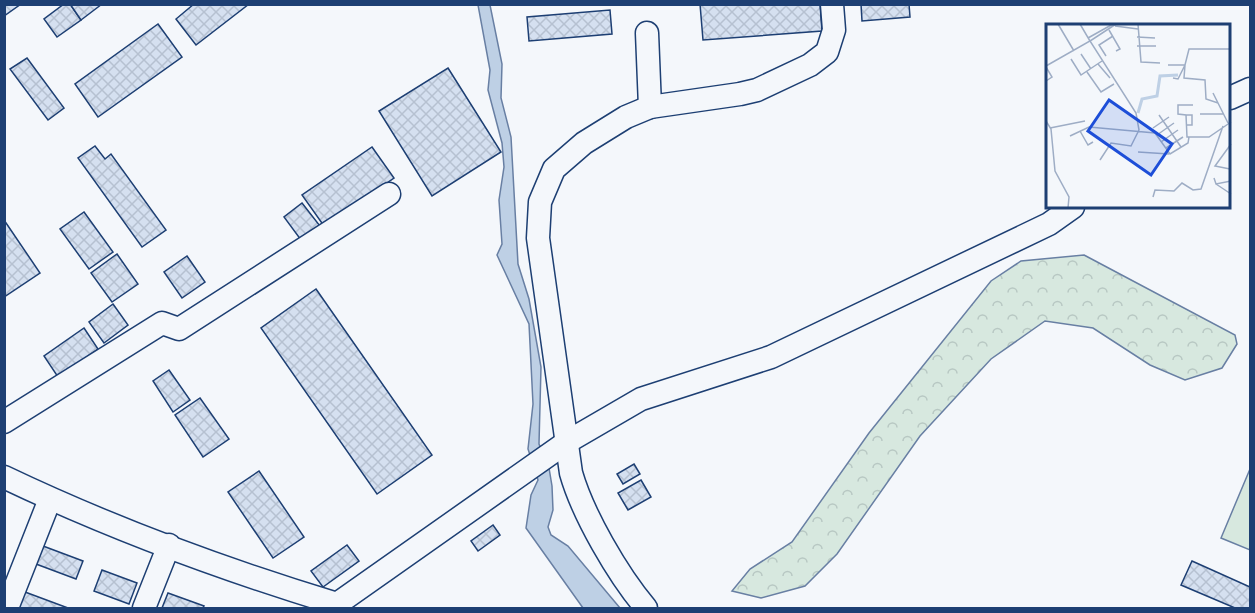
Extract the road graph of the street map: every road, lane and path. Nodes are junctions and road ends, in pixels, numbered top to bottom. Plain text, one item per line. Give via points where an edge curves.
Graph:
1 (832, 4) edge
2 (647, 33) dead end
3 (1251, 89) edge
4 (1231, 98) edge
5 (650, 107) junction
6 (389, 194) dead end
7 (1072, 208) edge
8 (4, 422) edge
9 (567, 442) junction
10 (4, 477) edge
11 (50, 499) junction
12 (169, 545) junction
13 (289, 599) edge
14 (7, 609) edge
15 (144, 609) edge
16 (646, 609) edge

1 - 5 street via 834,30 827,52 810,66 757,90
2 - 5 street
3 - 4 street
5 - 9 street via 584,143 554,169 540,202 538,238
6 - 8 street via 179,329 162,323
7 - 9 street via 1049,224 771,357 640,399
9 - 13 street via 337,604
9 - 16 street via 578,497
10 - 11 street
11 - 12 street
11 - 14 street
12 - 13 street
12 - 15 street

